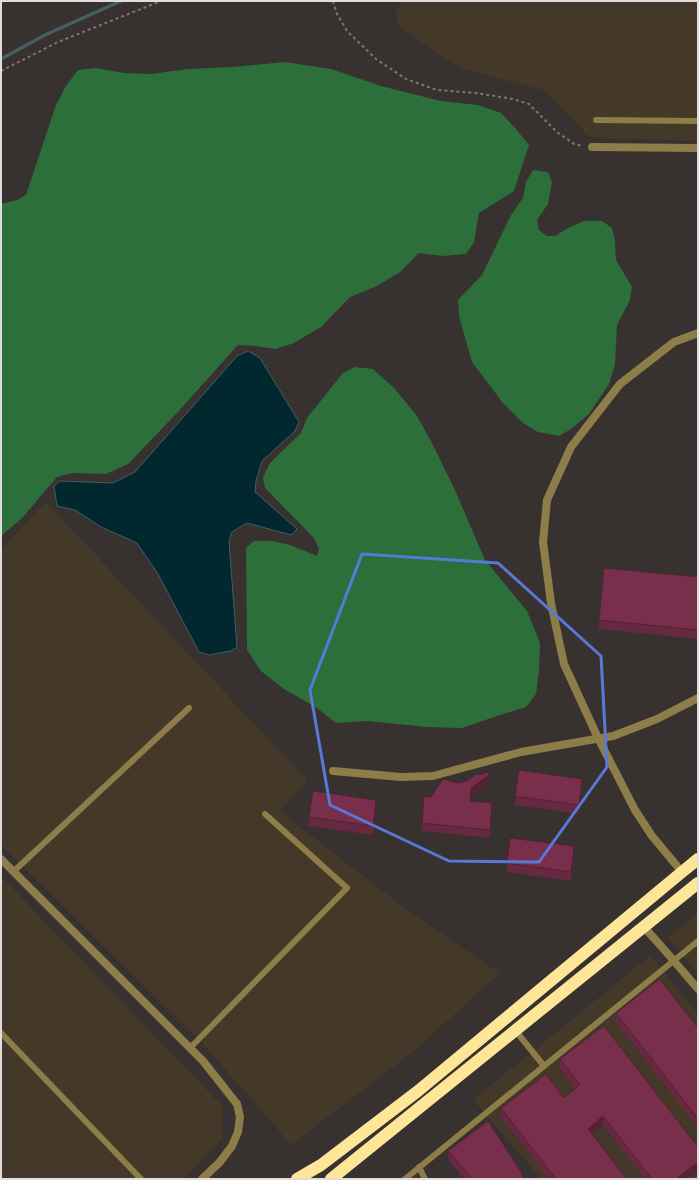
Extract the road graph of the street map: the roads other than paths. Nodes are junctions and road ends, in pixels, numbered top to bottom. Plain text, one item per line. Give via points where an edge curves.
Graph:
1 (596, 120) dead end
2 (698, 121) edge
3 (592, 148) road end
4 (698, 148) edge
5 (698, 333) edge
6 (698, 698) edge
7 (189, 708) dead end
8 (598, 738) junction
9 (333, 772) dead end
10 (265, 814) dead end
11 (1, 859) edge
12 (698, 859) edge
13 (14, 872) junction
14 (682, 872) junction
15 (698, 883) edge
16 (643, 926) junction
17 (698, 941) edge
18 (674, 961) junction
19 (698, 989) edge
20 (515, 1030) junction
21 (1, 1033) edge
22 (190, 1048) junction
23 (544, 1066) junction
24 (419, 1167) junction
25 (334, 1178) edge
26 (140, 1179) edge
27 (202, 1179) edge
28 (297, 1179) edge
29 (405, 1179) edge
30 (425, 1179) edge

1 - 2 lane
3 - 4 street
5 - 8 street via 674,342 620,384 571,447 547,500 543,542 551,603 564,664
6 - 8 street via 657,719 613,736
7 - 13 lane
8 - 9 street via 521,752 433,776 401,777
8 - 14 street via 635,810 652,836
10 - 22 lane via 347,888
11 - 13 street
12 - 14 highway
13 - 22 street
14 - 28 highway via 418,1091 321,1165
15 - 16 highway
16 - 18 street
16 - 20 highway
17 - 18 lane
18 - 19 street
18 - 23 lane
20 - 23 lane
20 - 25 highway
21 - 26 lane
22 - 27 street via 237,1104 240,1116 238,1132 232,1146
23 - 24 lane
24 - 29 lane
24 - 30 lane

